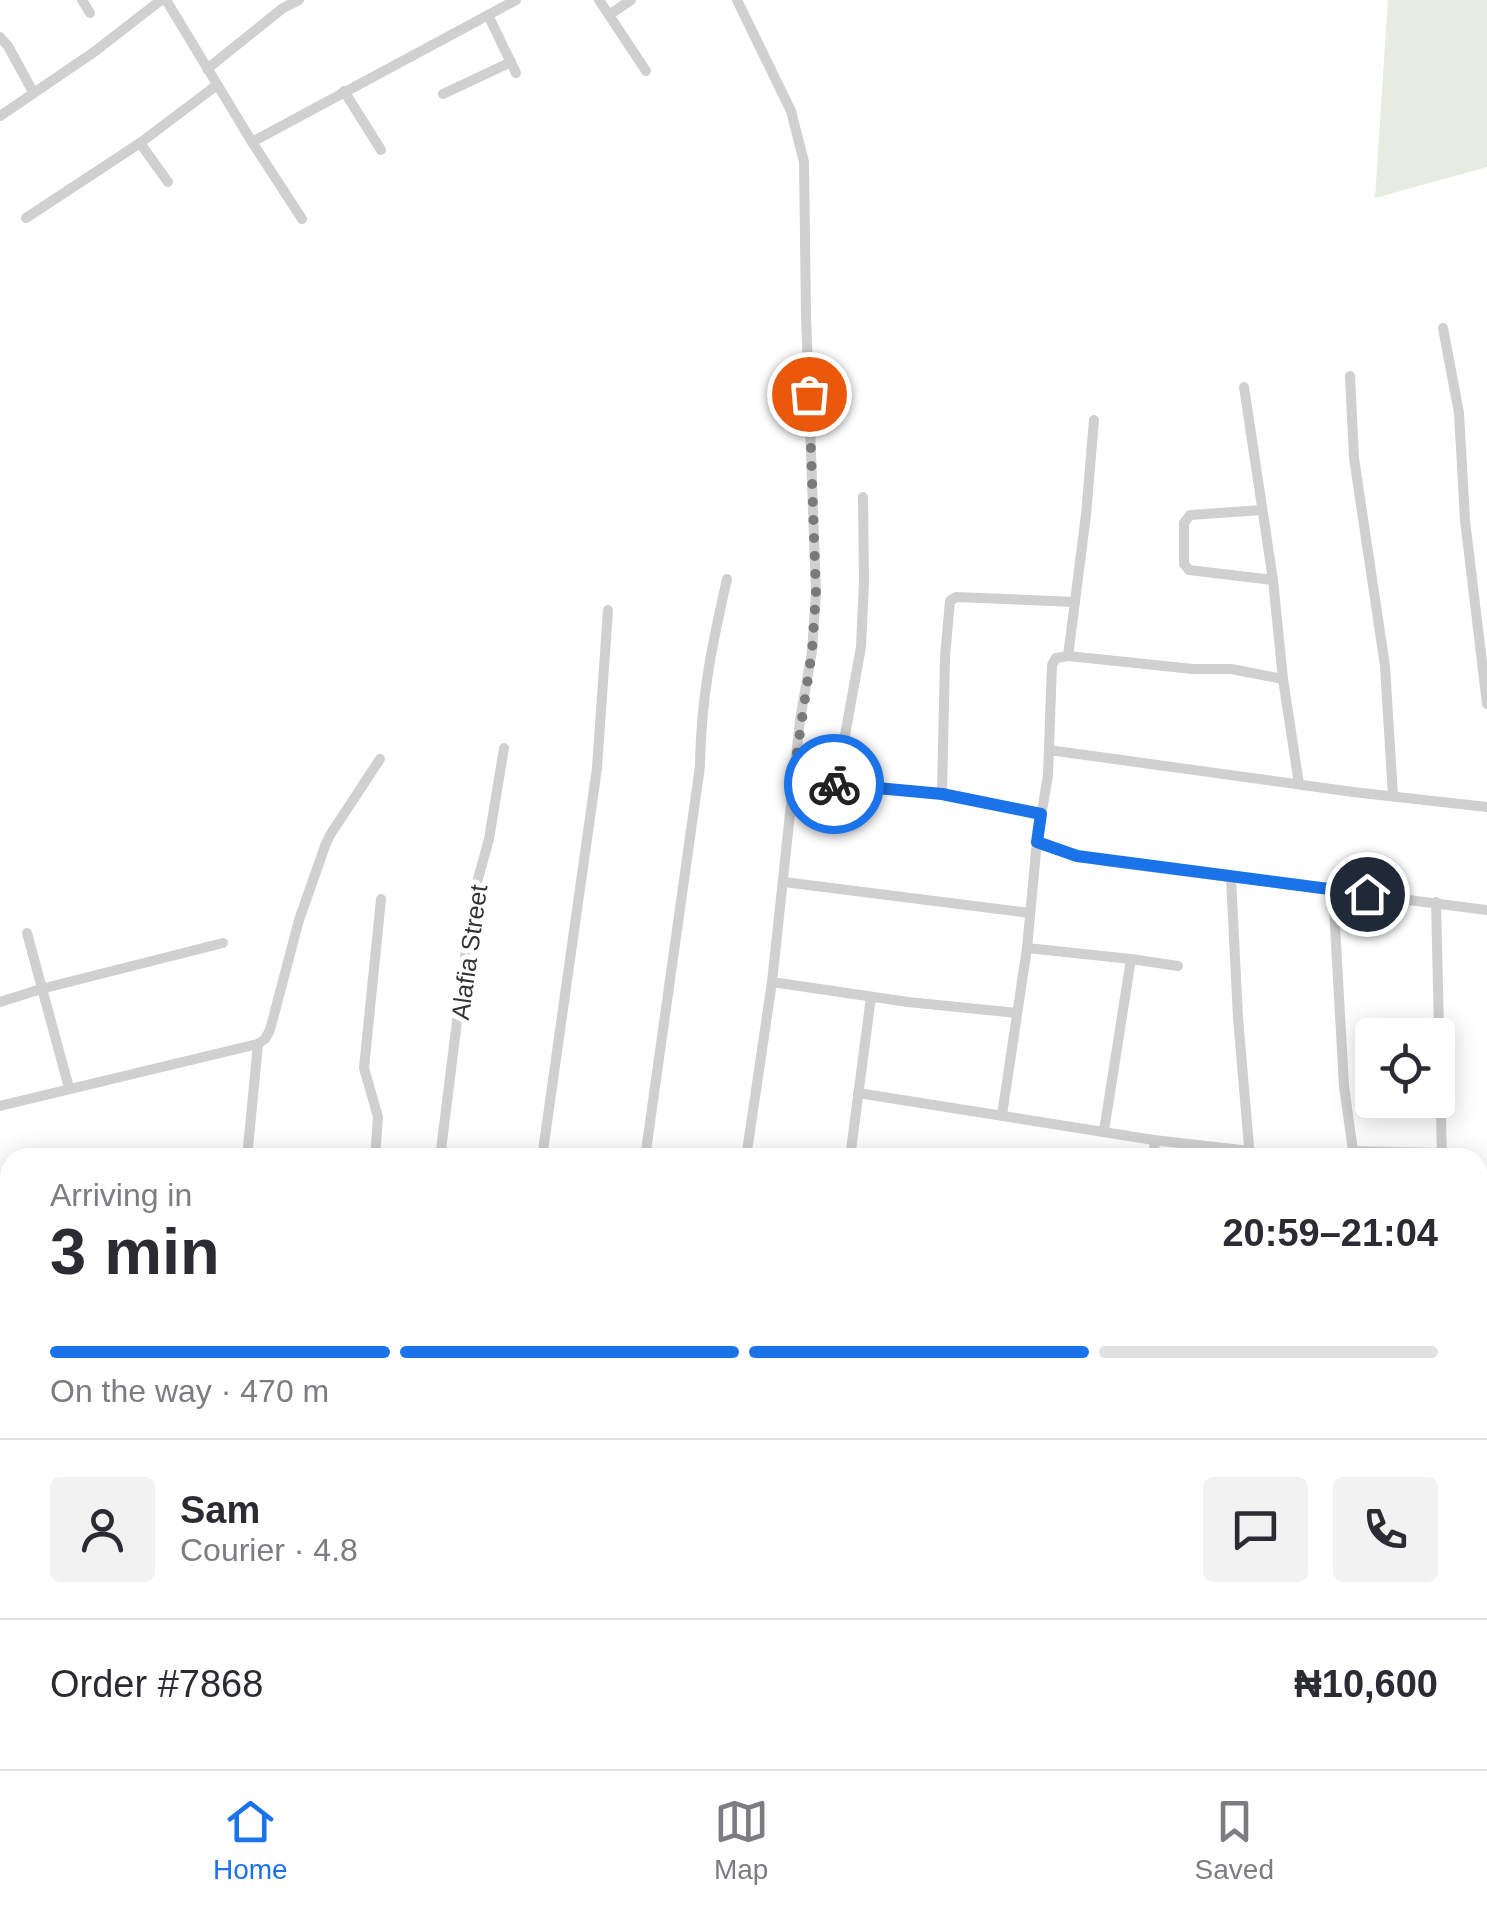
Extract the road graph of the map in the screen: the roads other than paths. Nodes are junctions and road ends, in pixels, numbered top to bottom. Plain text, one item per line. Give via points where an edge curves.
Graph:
1 (82, 0) edge
2 (163, 0) edge
3 (298, 0) edge
4 (516, 0) edge
5 (599, 0) edge
6 (631, 0) edge
7 (737, 0) edge
8 (281, 4) edge
9 (90, 13) dead end
10 (488, 15) junction
11 (610, 15) junction
12 (0, 37) edge
13 (207, 68) junction
14 (646, 71) dead end
15 (217, 85) junction
16 (344, 91) junction
17 (33, 92) junction
18 (443, 94) dead end
19 (0, 116) edge
20 (252, 142) junction
21 (140, 143) junction
22 (381, 150) dead end
23 (168, 182) dead end
24 (26, 218) dead end
25 (302, 219) dead end
26 (1443, 328) dead end
27 (1350, 376) dead end
28 (1244, 387) dead end
29 (1094, 420) dead end
30 (863, 497) dead end
31 (1262, 510) junction
32 (727, 578) dead end
33 (1273, 580) junction
34 (1076, 602) junction
35 (608, 610) dead end
36 (1068, 656) junction
37 (1283, 679) junction
38 (1487, 704) edge
39 (504, 748) dead end
40 (1050, 750) junction
41 (380, 759) dead end
42 (793, 780) junction
43 (1299, 784) junction
44 (842, 785) junction
45 (942, 794) junction
46 (1393, 796) junction
47 (1487, 807) edge
48 (1041, 814) junction
49 (1037, 842) junction
50 (1231, 878) junction
51 (784, 882) junction
52 (1333, 890) junction
53 (381, 899) dead end
54 (1436, 902) junction
55 (1487, 910) edge
56 (1030, 913) junction
57 (28, 933) dead end
58 (223, 943) dead end
59 (1027, 948) junction
60 (1130, 958) junction
61 (1178, 966) dead end
62 (772, 982) junction
63 (42, 989) junction
64 (871, 996) junction
65 (0, 1002) edge
66 (1017, 1013) junction
67 (258, 1044) junction
68 (69, 1088) junction
69 (858, 1093) junction
70 (0, 1106) edge
71 (1002, 1115) junction
72 (1104, 1132) junction
73 (1154, 1140) junction
74 (248, 1148) edge
75 (376, 1148) edge
76 (441, 1148) edge
77 (543, 1148) edge
78 (646, 1148) edge
79 (747, 1148) edge
80 (851, 1148) edge
81 (1154, 1148) edge
82 (1209, 1148) edge
83 (1249, 1148) edge
84 (1352, 1148) edge
85 (1441, 1148) edge

1 - 9 street
2 - 13 street
2 - 17 street
3 - 8 street
4 - 10 street
5 - 11 street
6 - 11 street
7 - 42 street via 791,111 804,162 816,593
8 - 13 street
10 - 16 street
10 - 18 street via 514,68
11 - 14 street
12 - 17 street
13 - 15 street
15 - 20 street
15 - 21 street
16 - 20 street
16 - 22 street
17 - 19 street
20 - 25 street
21 - 23 street
21 - 24 street
26 - 38 street via 1459,413
27 - 46 street via 1354,458 1385,666
28 - 31 street
29 - 34 street
30 - 44 street via 862,647
31 - 33 street
31 - 33 street via 1190,515 1184,522 1184,564 1189,570
32 - 78 street via 700,720 700,766
33 - 37 street
34 - 36 street
34 - 45 street via 950,601
35 - 77 street via 597,768
36 - 37 street
36 - 40 street via 1052,666
37 - 43 street
39 - 76 street, Alafia Street via 476,886
40 - 43 street
40 - 48 street
41 - 67 street via 324,846 270,1030
42 - 44 street
42 - 51 street
43 - 46 street
44 - 45 street
45 - 48 street
46 - 47 street
48 - 49 street
49 - 50 street via 1077,856
49 - 56 street
50 - 52 street
50 - 83 street
51 - 56 street
51 - 62 street
52 - 54 street
52 - 84 street
53 - 75 street via 364,1068 378,1117
54 - 55 street
54 - 85 street
56 - 59 street
57 - 63 street
58 - 63 street
59 - 60 street
59 - 66 street
60 - 61 street
60 - 72 street
62 - 64 street
62 - 79 street
63 - 65 street
63 - 68 street
64 - 66 street
64 - 69 street
66 - 71 street
67 - 68 street
67 - 74 street
68 - 70 street
69 - 71 street
69 - 80 street
71 - 72 street
72 - 73 street
73 - 81 street
73 - 82 street

